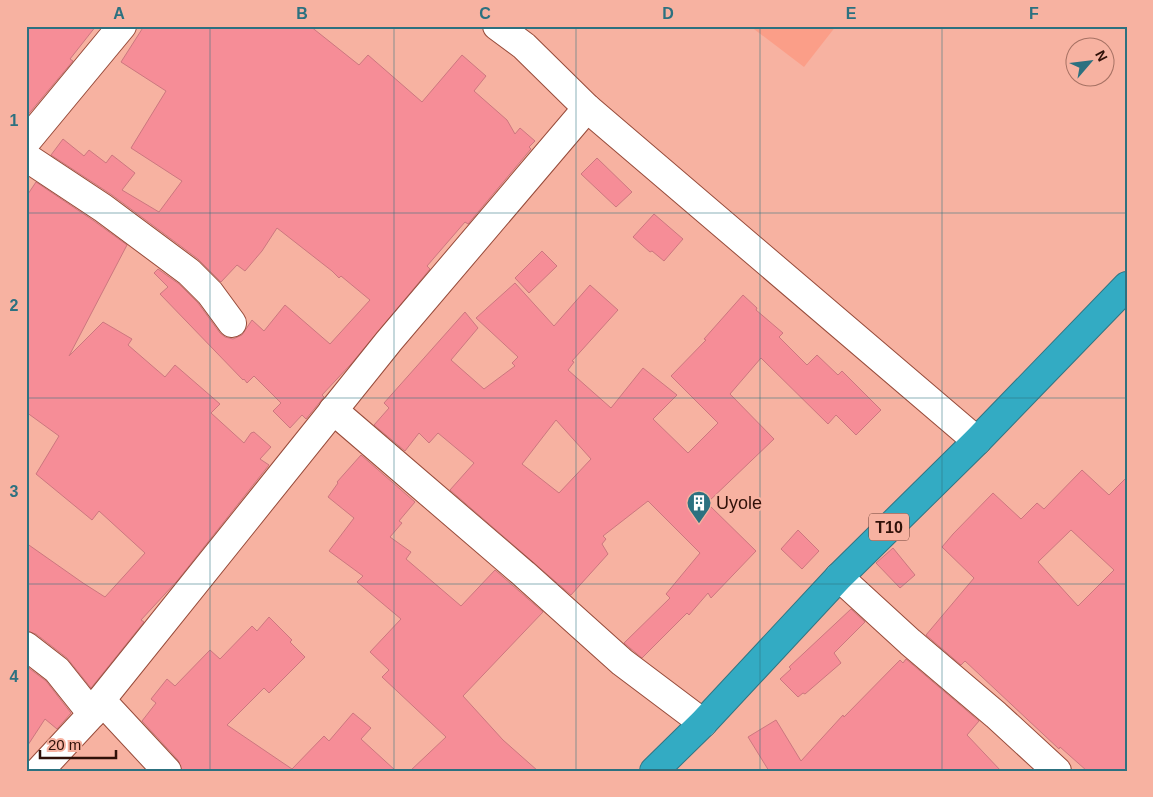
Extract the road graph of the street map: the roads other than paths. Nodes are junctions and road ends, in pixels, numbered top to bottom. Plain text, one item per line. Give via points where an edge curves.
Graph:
1 (122, 26) edge
2 (497, 26) edge
3 (587, 108) junction
4 (26, 142) edge
5 (26, 157) edge
6 (1127, 286) edge
7 (232, 323) dead end
8 (333, 410) junction
9 (977, 441) junction
10 (839, 577) junction
11 (26, 646) edge
12 (97, 707) junction
13 (703, 723) junction
14 (40, 771) edge
15 (167, 771) edge
16 (654, 771) edge
17 (1057, 771) edge

1 - 4 street
2 - 3 street via 524,46
3 - 8 street
3 - 9 street
5 - 7 street via 103,208 189,272 210,293
6 - 9 highway, T10
8 - 12 street
8 - 13 street via 622,662
9 - 10 highway, T10
10 - 13 highway, T10
10 - 17 street
11 - 12 street
12 - 14 street
12 - 15 street
13 - 16 highway, T10

